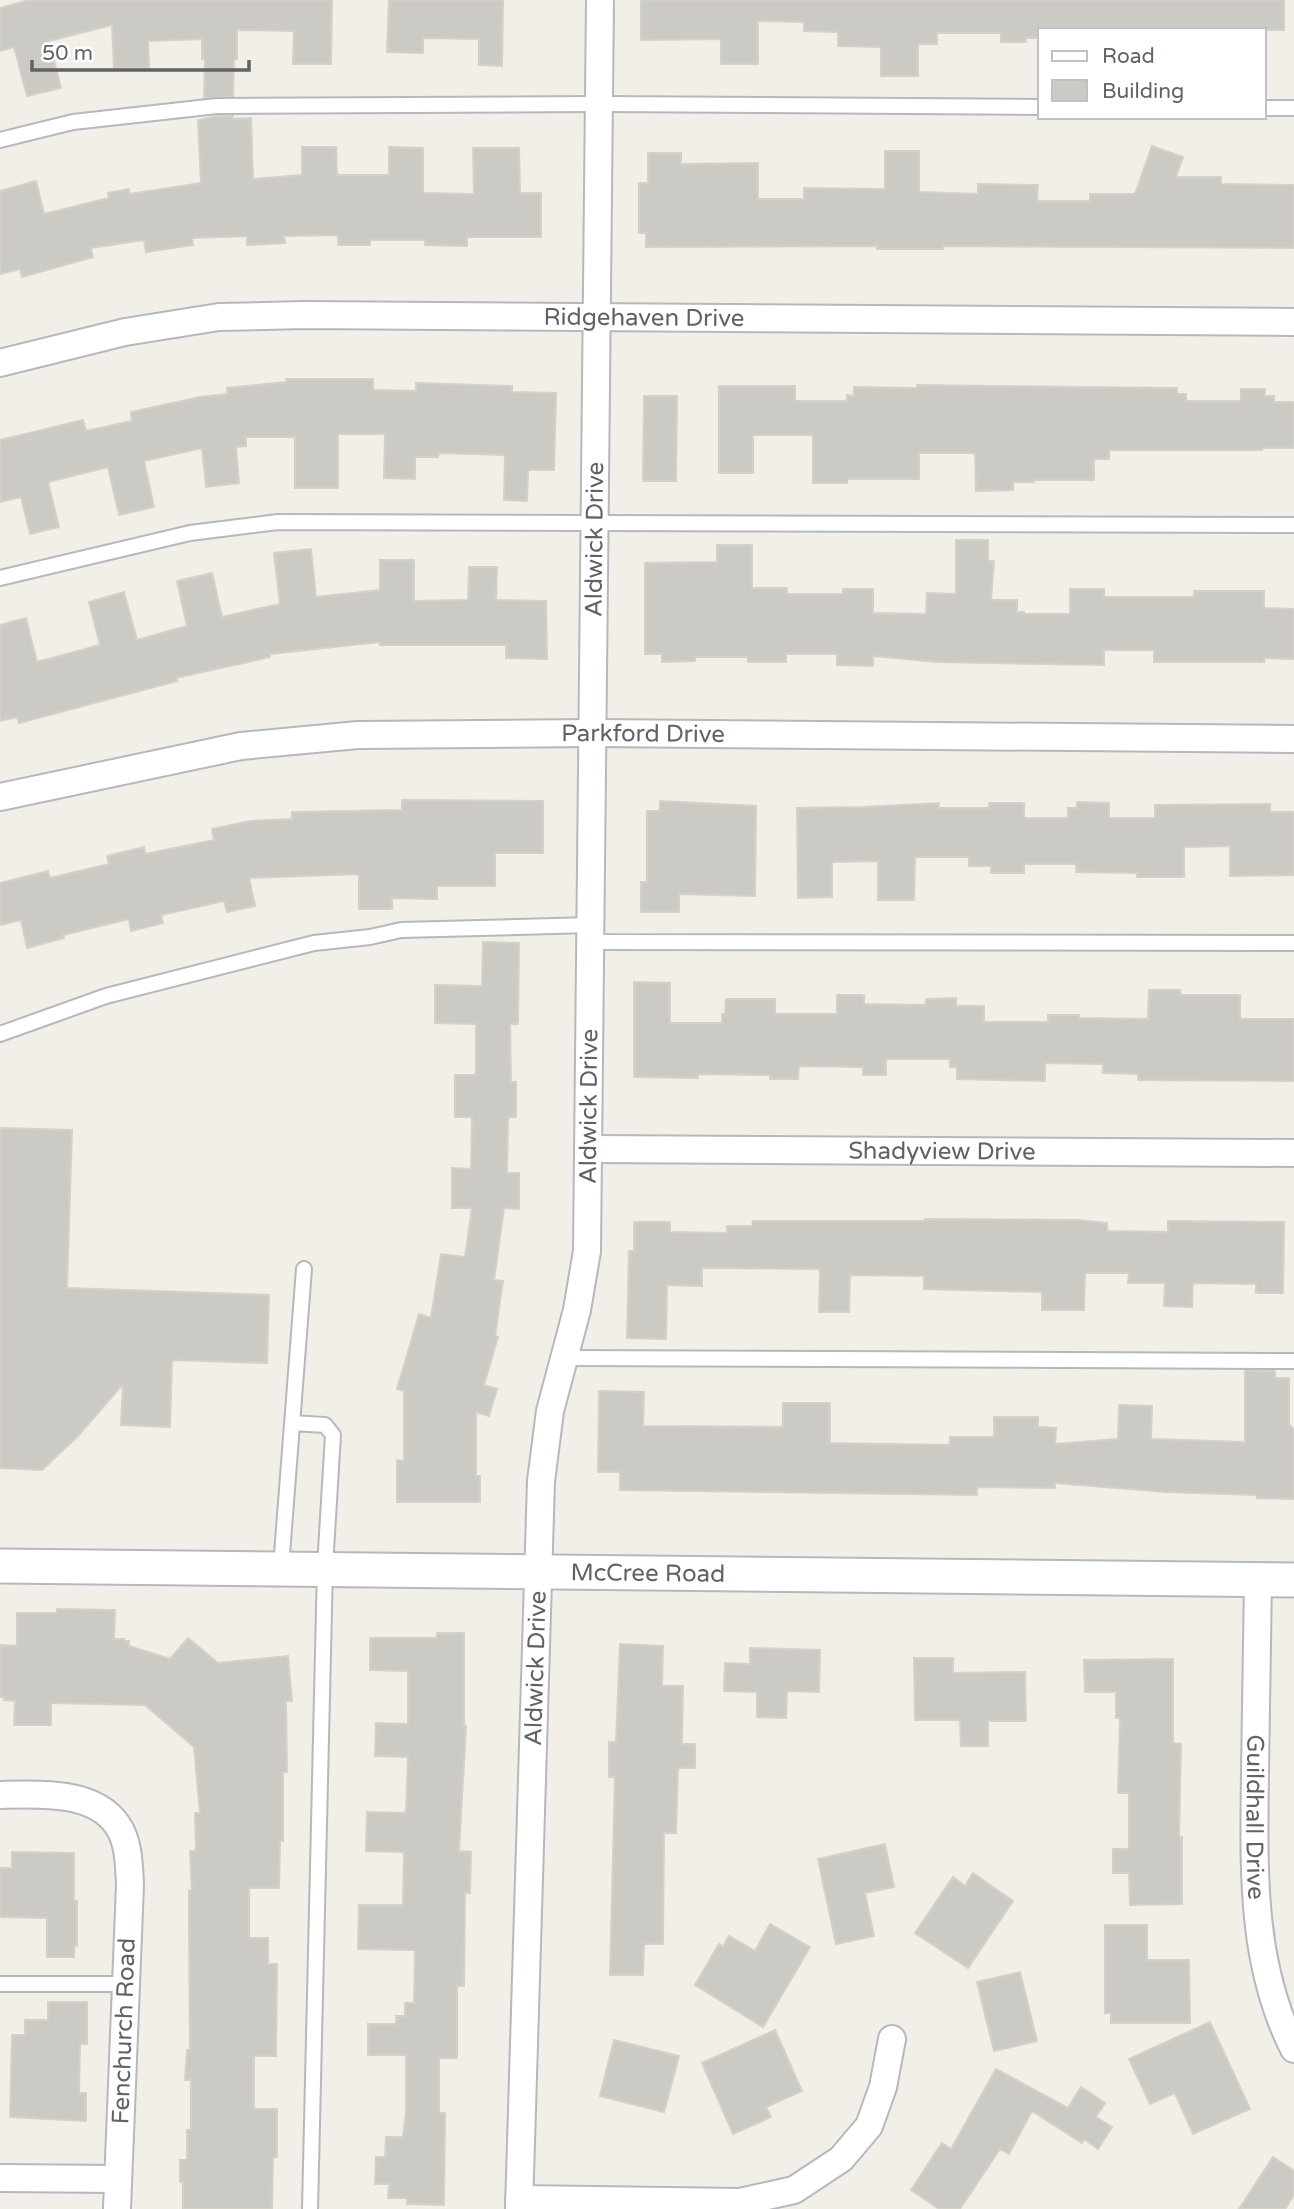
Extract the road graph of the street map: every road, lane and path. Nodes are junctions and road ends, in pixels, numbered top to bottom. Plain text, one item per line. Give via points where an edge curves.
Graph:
1 (600, 0) edge
2 (600, 104) junction
3 (1038, 107) edge
4 (1266, 108) edge
5 (1294, 108) edge
6 (0, 140) edge
7 (596, 317) junction
8 (1294, 322) edge
9 (0, 363) edge
10 (594, 521) junction
11 (1294, 524) edge
12 (0, 578) edge
13 (593, 733) junction
14 (1294, 739) edge
15 (0, 797) edge
16 (591, 934) junction
17 (1294, 943) edge
18 (0, 1034) edge
19 (588, 1149) junction
20 (1294, 1153) edge
21 (304, 1269) dead end
22 (564, 1358) junction
23 (1294, 1361) edge
24 (292, 1423) junction
25 (0, 1566) edge
26 (281, 1567) junction
27 (326, 1567) junction
28 (537, 1572) junction
29 (1258, 1580) junction
30 (1294, 1580) edge
31 (0, 1795) edge
32 (0, 1984) edge
33 (126, 1984) junction
34 (892, 2039) dead end
35 (1294, 2049) edge
36 (0, 2178) edge
37 (118, 2179) junction
38 (519, 2204) edge
39 (117, 2209) edge
40 (310, 2209) edge

1 - 2 street, Aldwick Drive
2 - 3 lane
2 - 6 lane via 217,106 73,122
2 - 7 street, Aldwick Drive
4 - 5 lane
7 - 8 street, Ridgehaven Drive
7 - 9 street, Ridgehaven Drive via 219,317 125,332
7 - 10 street, Aldwick Drive
10 - 11 lane
10 - 12 lane via 278,522 190,533
10 - 13 street, Aldwick Drive
13 - 14 street, Parkford Drive
13 - 15 street, Parkford Drive via 358,735 241,746
13 - 16 street, Aldwick Drive
16 - 17 lane
16 - 18 lane via 401,930 314,943 106,996
16 - 19 street, Aldwick Drive
19 - 20 street, Shadyview Drive
19 - 22 street, Aldwick Drive via 587,1251
21 - 24 lane
22 - 23 lane
22 - 28 street, Aldwick Drive via 550,1411 541,1481
24 - 26 lane
24 - 27 lane via 326,1425 333,1435
25 - 26 street, McCree Road
26 - 27 street, McCree Road
27 - 28 street, McCree Road
27 - 40 lane
28 - 29 street, McCree Road
28 - 38 street, Aldwick Drive
29 - 30 street, McCree Road
29 - 35 street, Guildhall Drive via 1254,1878 1263,1964 1280,2022
31 - 33 street, Fenchurch Road via 69,1798 100,1807 118,1826 130,1885
32 - 33 lane
33 - 37 street, Fenchurch Road
34 - 38 street via 883,2087 869,2126 841,2159 794,2190 740,2202
36 - 37 street
37 - 39 street, Fenchurch Road

